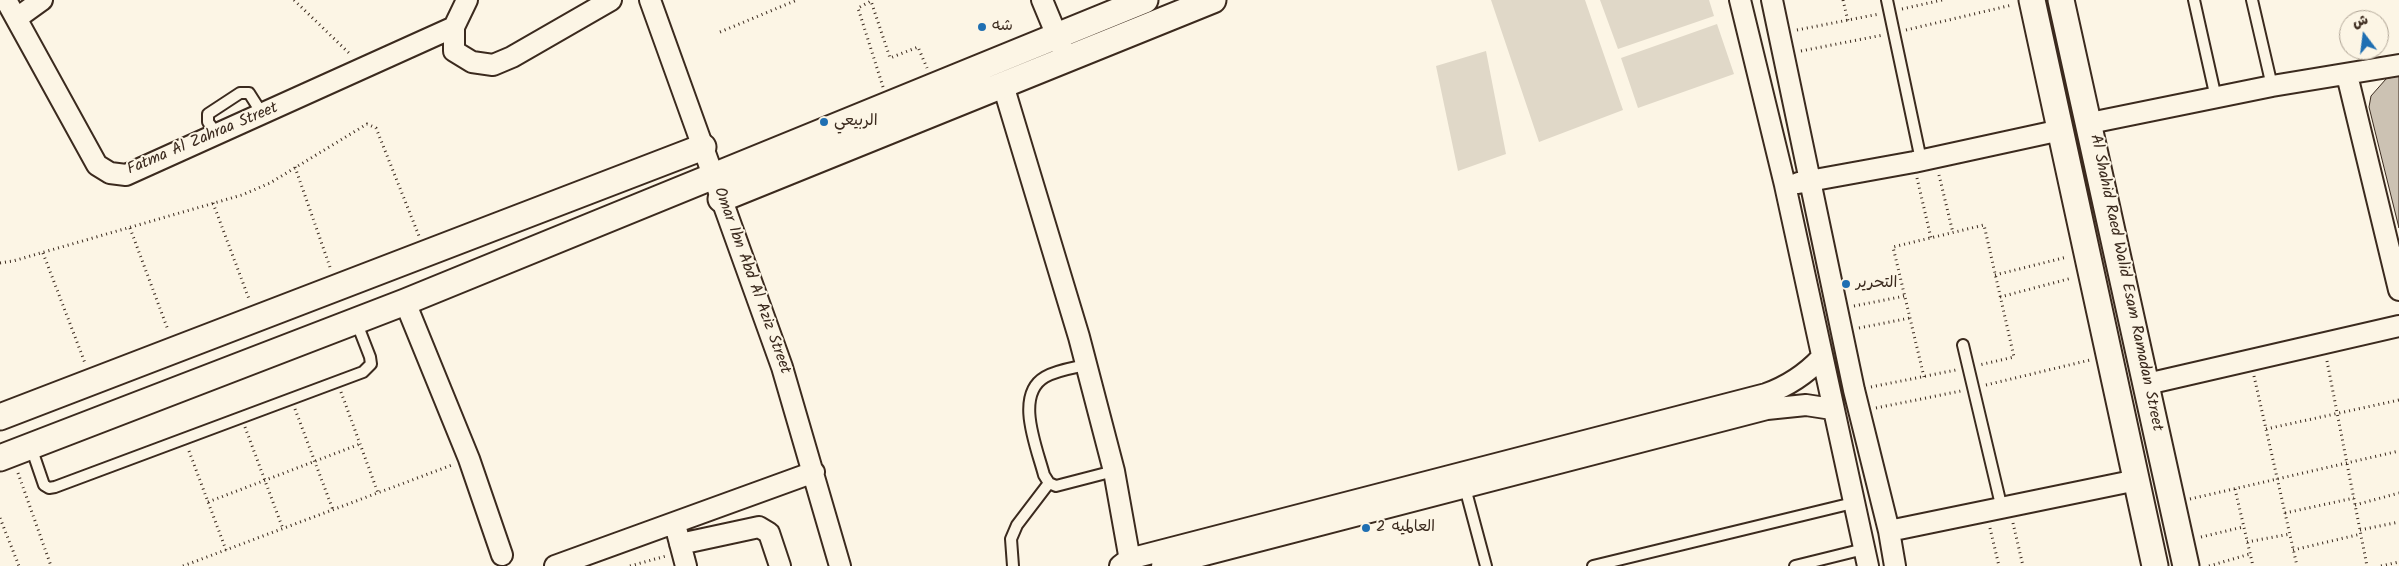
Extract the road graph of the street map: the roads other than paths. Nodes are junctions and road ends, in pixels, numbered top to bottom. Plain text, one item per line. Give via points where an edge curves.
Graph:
1 (6, 0) edge
2 (42, 0) edge
3 (467, 0) edge
4 (611, 0) edge
5 (650, 0) edge
6 (1042, 0) edge
7 (1145, 0) edge
8 (1212, 0) edge
9 (1740, 0) edge
10 (1772, 0) edge
11 (1887, 0) edge
12 (2032, 0) edge
13 (2061, 0) edge
14 (2194, 0) edge
15 (2252, 0) edge
16 (17, 18) junction
17 (454, 27) junction
18 (1057, 36) junction
19 (1066, 60) junction
20 (2399, 66) edge
21 (2347, 75) junction
22 (1003, 85) junction
23 (2272, 86) junction
24 (2216, 98) junction
25 (263, 115) junction
26 (2090, 123) junction
27 (2061, 130) junction
28 (218, 135) junction
29 (703, 147) junction
30 (1923, 160) junction
31 (713, 175) junction
32 (1810, 181) junction
33 (1784, 185) junction
34 (722, 199) junction
35 (2399, 290) edge
36 (405, 302) junction
37 (252, 320) junction
38 (356, 321) junction
39 (2399, 326) edge
40 (1963, 345) dead end
41 (260, 358) junction
42 (1821, 358) junction
43 (1086, 365) junction
44 (2146, 384) junction
45 (1832, 409) junction
46 (0, 417) edge
47 (14, 453) edge
48 (1114, 471) junction
49 (814, 472) junction
50 (1463, 480) junction
51 (2137, 480) junction
52 (1049, 483) junction
53 (1854, 503) junction
54 (1999, 509) junction
55 (674, 522) junction
56 (1889, 532) junction
57 (683, 554) edge
58 (502, 555) dead end
59 (1866, 558) edge
60 (1127, 564) edge
61 (555, 566) edge
62 (780, 566) edge
63 (840, 566) edge
64 (1013, 566) edge
65 (1162, 566) edge
66 (1486, 566) edge
67 (1593, 566) edge
68 (1795, 566) edge
69 (1895, 566) edge
70 (2155, 566) edge
71 (2186, 566) edge

1 - 16 street, Fatma Al Zahraa Street
2 - 16 street
3 - 17 street
4 - 17 street via 512,57 492,65 472,62 454,51
5 - 29 street, Omar Ibn Abd Al Aziz Street
6 - 18 street
7 - 18 street
8 - 19 street
9 - 33 street
10 - 32 street
11 - 30 lane
12 - 27 street, Al Shahid Raed Walid Esam Ramadan Street
13 - 26 street, Al Shahid Raed Walid Esam Ramadan Street
14 - 24 lane
15 - 23 lane
16 - 28 street, Fatma Al Zahraa Street via 97,165 110,173 126,175
17 - 25 street, Fatma Al Zahraa Street
18 - 19 street
18 - 31 street
19 - 22 street
20 - 21 street
21 - 23 street
21 - 35 street
22 - 34 street
22 - 43 street
23 - 24 street
24 - 26 street
25 - 28 street, Fatma Al Zahraa Street
25 - 28 lane via 249,93 240,93 208,114 208,122
26 - 44 street, Al Shahid Raed Walid Esam Ramadan Street
27 - 30 street
27 - 51 street, Al Shahid Raed Walid Esam Ramadan Street
29 - 31 street, Omar Ibn Abd Al Aziz Street
29 - 37 street
30 - 32 street
31 - 34 street, Omar Ibn Abd Al Aziz Street
31 - 36 street
32 - 33 street
32 - 56 street via 1854,390
33 - 42 street
34 - 49 street, Omar Ibn Abd Al Aziz Street via 782,367
36 - 38 street
36 - 58 street via 469,459
37 - 41 street
37 - 46 street
38 - 41 street
38 - 47 lane via 371,364 363,372 49,488
39 - 44 street
40 - 54 lane
41 - 47 street
42 - 45 street
42 - 50 street via 1802,376 1766,394
43 - 48 street
43 - 52 lane via 1044,378 1037,383 1029,398 1029,416 1044,475
44 - 71 street, Al Shahid Raed Walid Esam Ramadan Street
45 - 50 street via 1793,405 1767,409
45 - 53 street
48 - 52 lane via 1060,485
48 - 60 street
49 - 55 street
49 - 63 street, Omar Ibn Abd Al Aziz Street
50 - 60 street
50 - 65 street
50 - 66 lane
51 - 54 street
51 - 70 street, Al Shahid Raed Walid Esam Ramadan Street
52 - 64 lane via 1017,525 1011,539
53 - 59 street
53 - 67 lane
54 - 56 street
55 - 57 street
55 - 61 street
56 - 69 street
57 - 62 street via 759,527 769,533
59 - 68 lane

